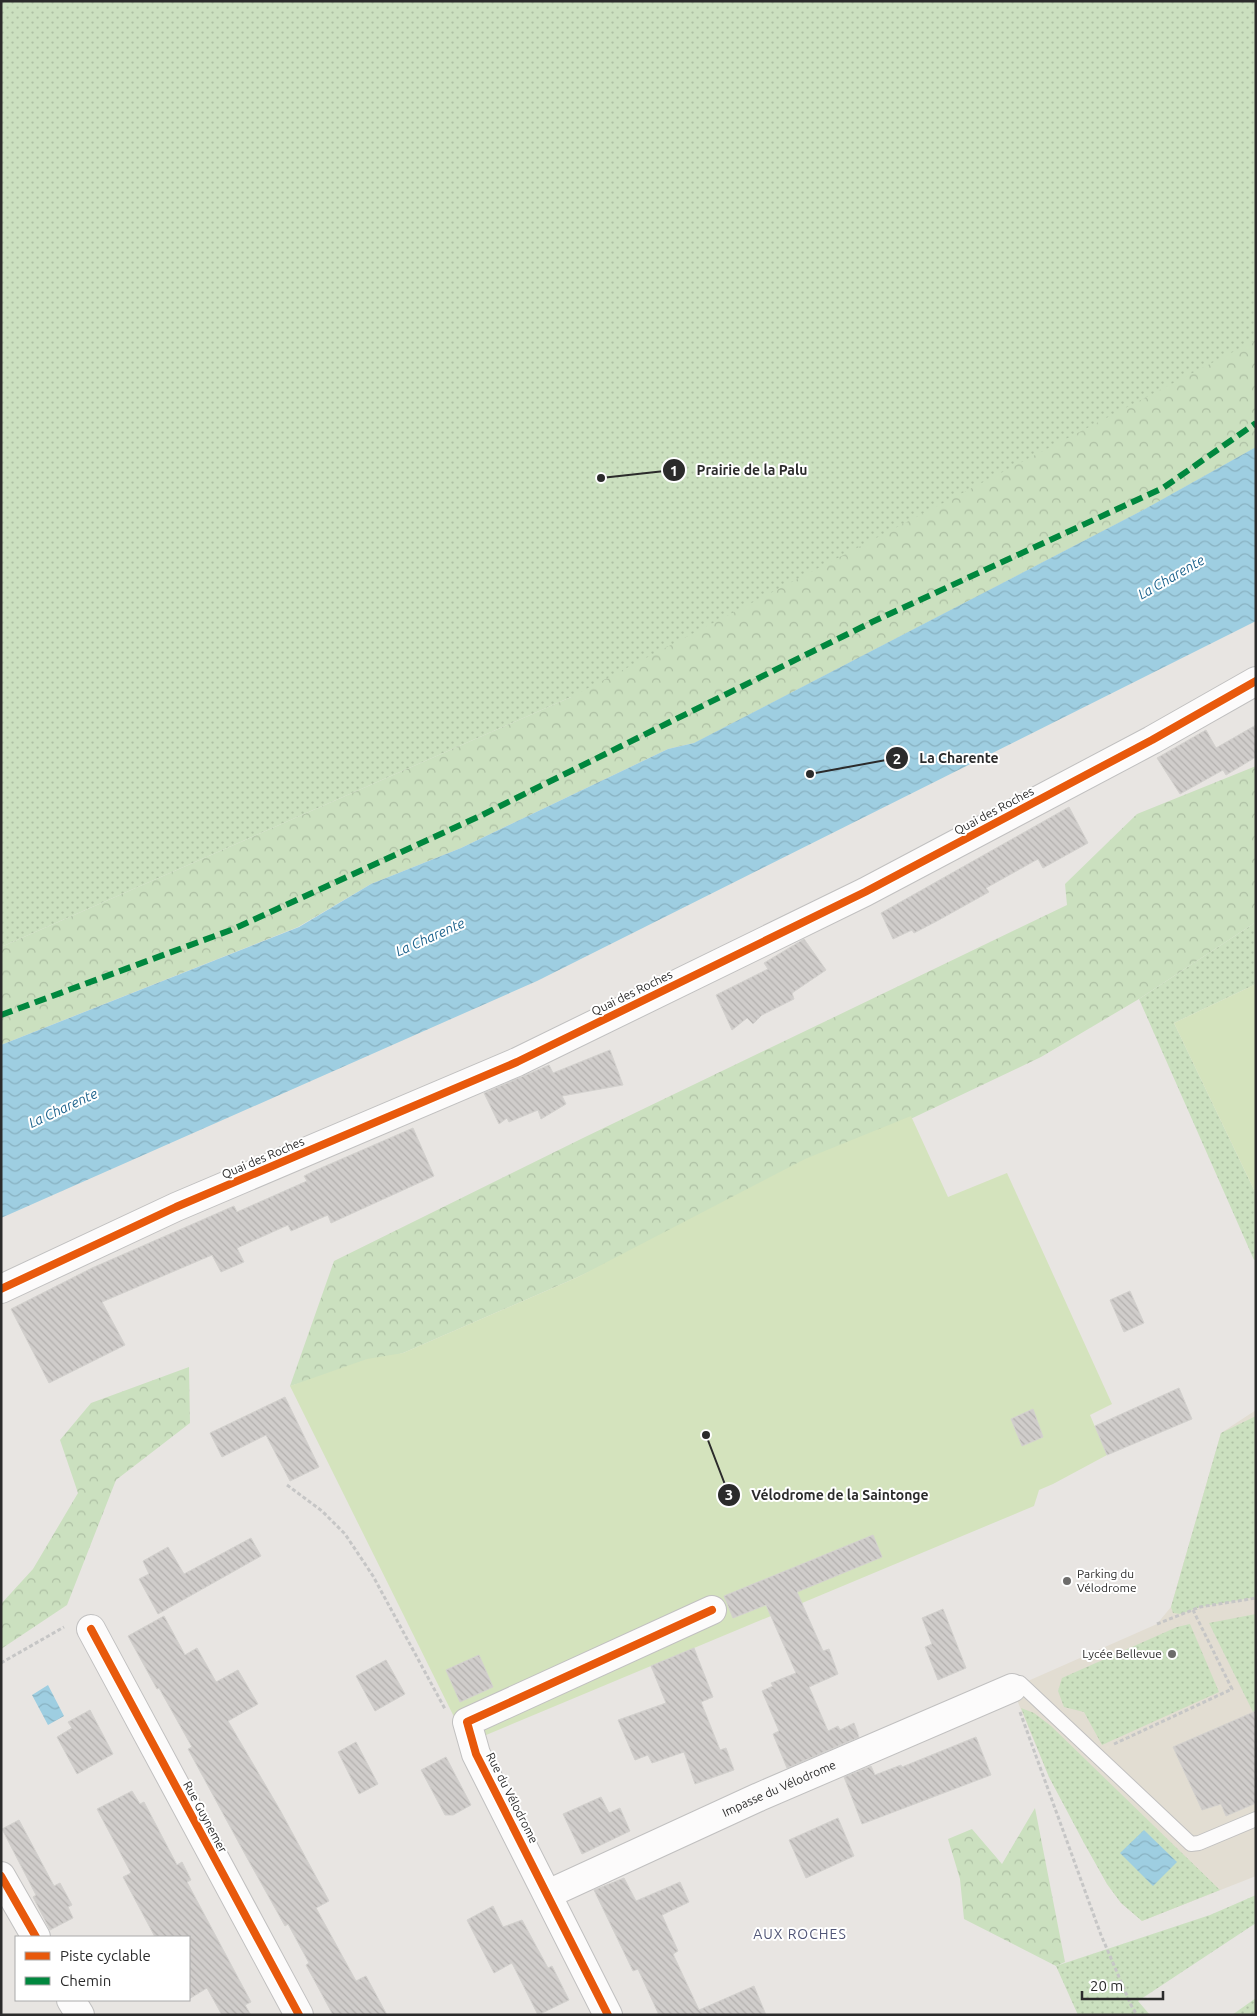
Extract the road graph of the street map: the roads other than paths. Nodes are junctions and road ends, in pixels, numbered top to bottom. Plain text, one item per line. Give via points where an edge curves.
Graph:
1 (1256, 681) edge
2 (1, 1289) edge
3 (712, 1610) dead end
4 (91, 1629) road end
5 (1016, 1686) joint
6 (1256, 1819) edge
7 (1, 1876) edge
8 (548, 1894) junction
9 (35, 1936) edge
10 (72, 2001) edge
11 (80, 2015) edge
12 (299, 2015) edge
13 (608, 2015) edge

1 - 2 street, Quai des Roches via 865,892 517,1062 176,1207
3 - 8 street, Rue du Vélodrome via 467,1722 476,1754
4 - 12 street, Rue Guynemer
5 - 6 lane via 1096,1753 1191,1844
5 - 8 street, Impasse du Vélodrome via 759,1797
7 - 9 street
8 - 13 street, Rue du Vélodrome
10 - 11 street

